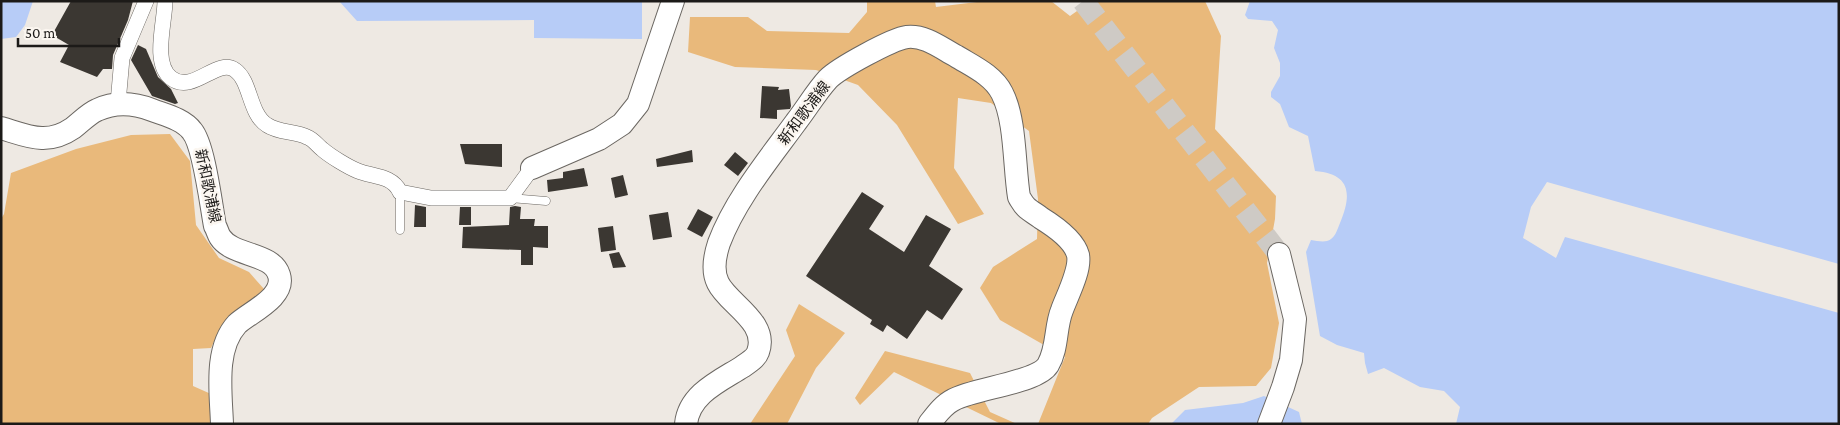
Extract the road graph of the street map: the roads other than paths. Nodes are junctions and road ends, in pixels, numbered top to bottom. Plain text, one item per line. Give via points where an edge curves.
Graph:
1 (146, 1) edge
2 (166, 1) edge
3 (674, 1) edge
4 (118, 103) junction
5 (1, 128) edge
6 (532, 168) joint
7 (400, 192) junction
8 (510, 198) junction
9 (546, 201) dead end
10 (400, 230) dead end
11 (1279, 254) tunnel mouth
12 (222, 424) edge
13 (686, 424) edge
14 (929, 424) edge
15 (1269, 424) edge

1 - 4 street via 122,58
2 - 7 street via 160,52 162,66 171,78 184,83 222,67 233,68 240,74 258,116 267,125 310,138 323,150 358,171 378,175 396,184
3 - 6 main road via 638,104 622,124 599,139
4 - 5 main road, 新和歌浦線 via 96,110 71,129 49,139
4 - 12 main road, 新和歌浦線 via 139,105 181,122 192,131 200,146 215,226 220,237 233,248 270,262 280,276 279,287 270,300 238,324 228,337 221,366
6 - 8 street
7 - 8 street via 431,198
7 - 10 lane
8 - 9 lane
11 - 15 main road via 1295,319 1291,360
13 - 14 main road, 新和歌浦線 via 695,400 758,353 760,342 756,329 750,318 718,284 716,275 715,259 729,219 829,78 896,39 910,37 930,41 988,75 1002,92 1011,126 1020,197 1026,208 1053,226 1073,245 1078,256 1077,271 1060,314 1048,366 1039,374 952,400

